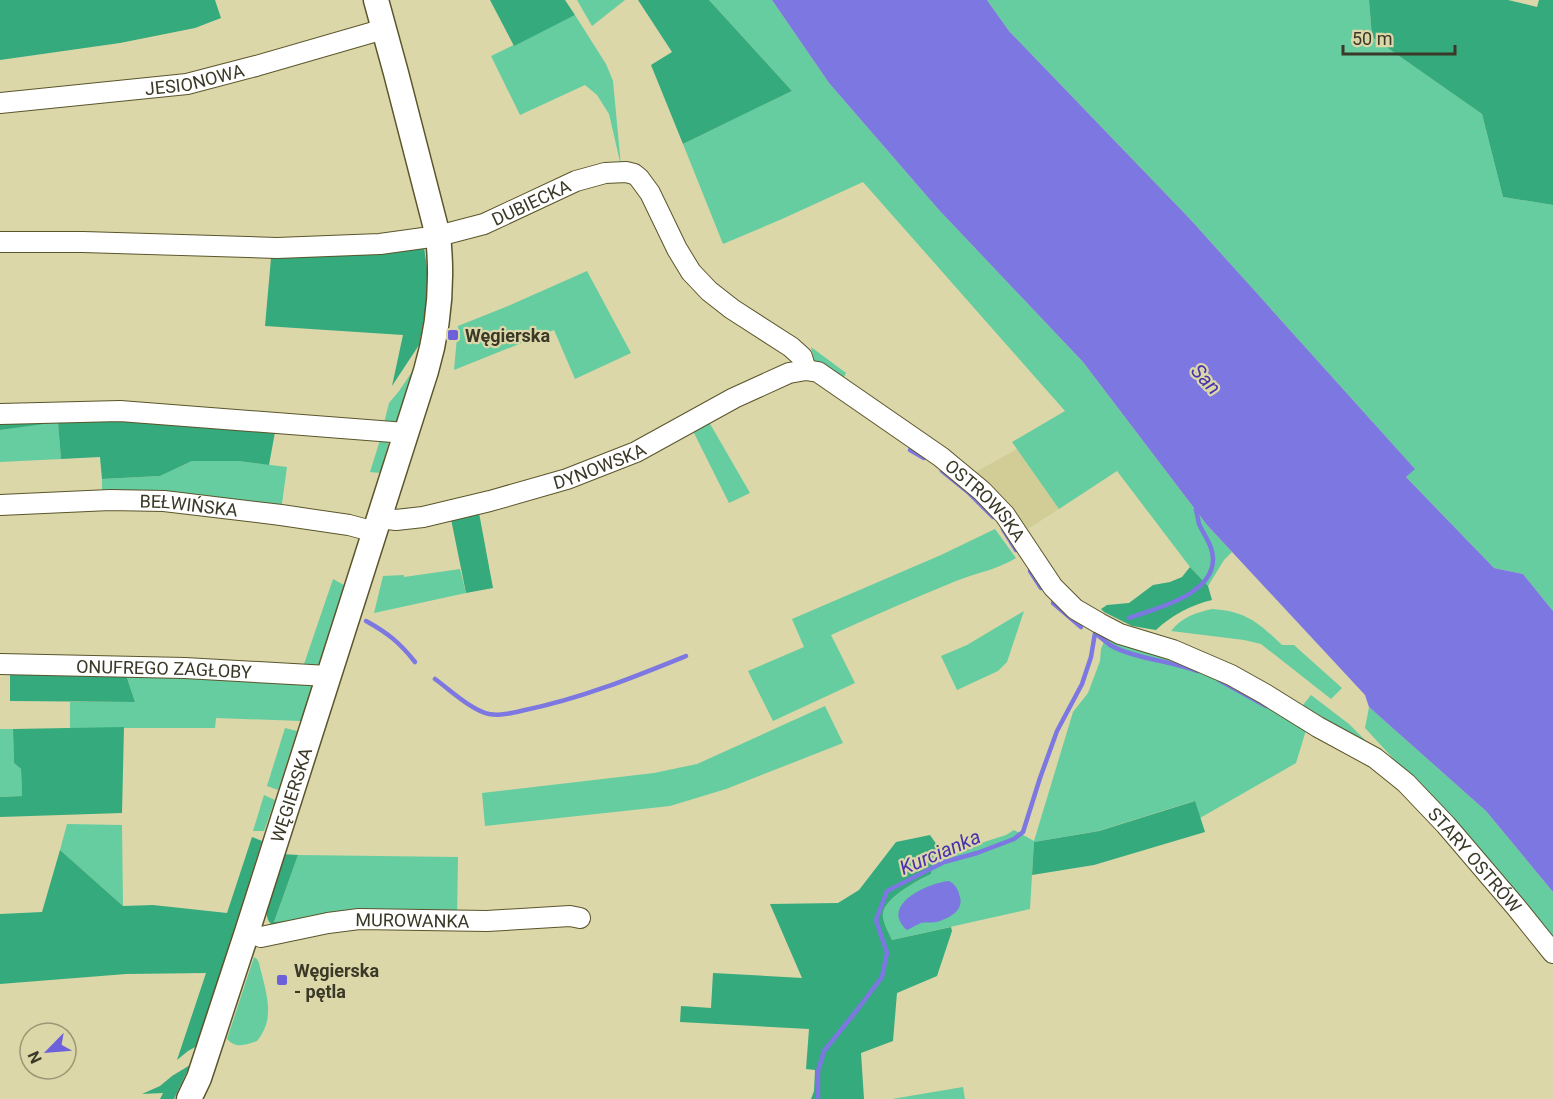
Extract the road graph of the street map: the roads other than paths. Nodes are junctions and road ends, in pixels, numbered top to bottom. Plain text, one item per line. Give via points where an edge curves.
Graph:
1 (376, 0) edge
2 (384, 28) junction
3 (0, 103) edge
4 (438, 236) junction
5 (0, 242) edge
6 (806, 370) junction
7 (0, 414) edge
8 (406, 433) junction
9 (0, 505) edge
10 (377, 525) junction
11 (0, 664) edge
12 (328, 675) junction
13 (1392, 771) joint
14 (580, 918) dead end
15 (247, 932) junction
16 (1553, 953) edge
17 (189, 1099) edge

1 - 2 main road, WĘGIERSKA
2 - 3 street, JESIONOWA via 187,84
2 - 4 main road, WĘGIERSKA
4 - 5 street, DUBIECKA via 380,244 278,248
4 - 6 street, DUBIECKA via 484,224 576,181 605,173 634,174 651,193 691,272 732,309 791,347 802,357
4 - 8 main road, WĘGIERSKA via 437,323
6 - 10 street, DYNOWSKA via 760,386 614,462 527,491
6 - 13 street, OSTROWSKA via 825,376 941,457 982,491 1005,515 1053,587 1075,609 1120,634 1173,650 1231,675
7 - 8 street via 120,411
8 - 10 main road, WĘGIERSKA
9 - 10 street, BEŁWIŃSKA via 164,501 349,525
10 - 12 main road, WĘGIERSKA
11 - 12 street, ONUFREGO ZAGŁOBY
12 - 15 main road, WĘGIERSKA
13 - 16 street, STARY OSTRÓW via 1446,825
14 - 15 street, MUROWANKA via 359,919 261,937
15 - 17 main road, WĘGIERSKA

